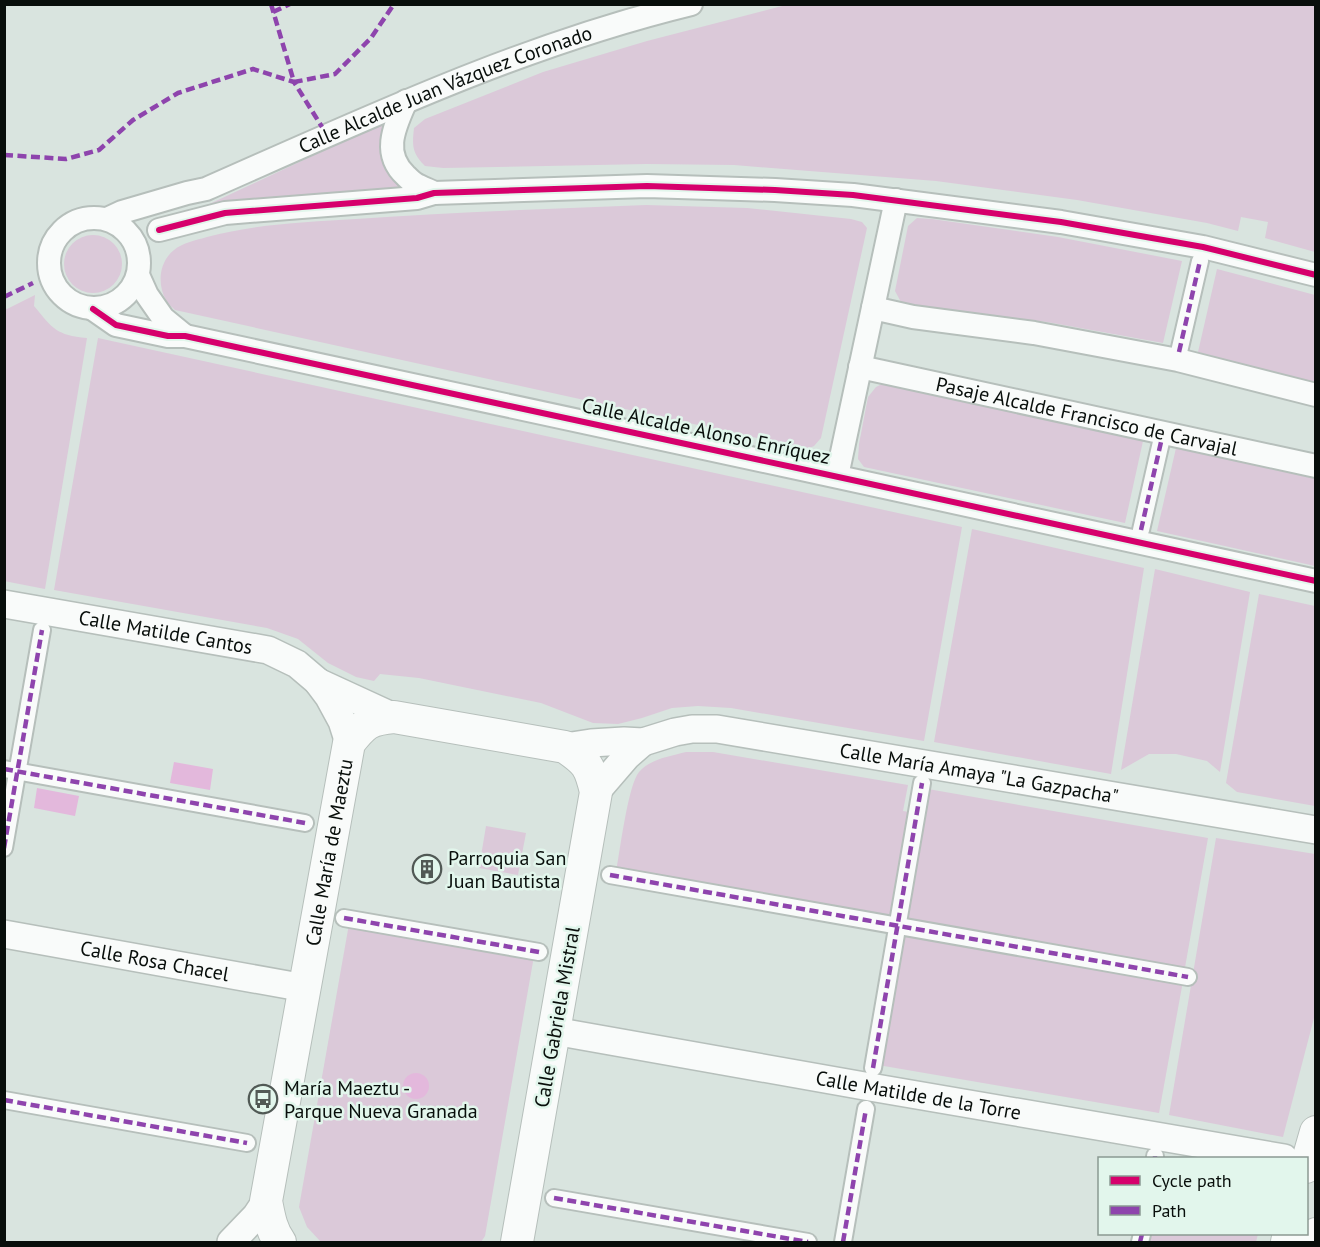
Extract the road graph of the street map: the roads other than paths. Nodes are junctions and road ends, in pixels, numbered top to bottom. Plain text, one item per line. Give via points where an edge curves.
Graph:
1 (691, 4) edge
2 (406, 101) junction
3 (206, 189) junction
4 (434, 193) junction
5 (896, 200) junction
6 (107, 219) junction
7 (159, 230) junction
8 (136, 246) junction
9 (1200, 261) dead end
10 (138, 275) junction
11 (1316, 275) edge
12 (873, 308) junction
13 (93, 309) junction
14 (185, 336) junction
15 (1179, 352) dead end
16 (860, 367) junction
17 (1316, 394) edge
18 (1161, 442) dead end
19 (1316, 466) edge
20 (837, 476) junction
21 (1141, 530) dead end
22 (1316, 581) edge
23 (4, 604) edge
24 (42, 630) dead end
25 (317, 681) junction
26 (394, 717) junction
27 (643, 742) junction
28 (349, 743) junction
29 (565, 747) junction
30 (11, 770) edge
31 (922, 783) dead end
32 (596, 792) junction
33 (305, 822) dead end
34 (1316, 830) edge
35 (4, 848) edge
36 (610, 875) dead end
37 (344, 918) dead end
38 (898, 926) junction
39 (4, 934) edge
40 (539, 952) dead end
41 (1188, 978) dead end
42 (305, 988) junction
43 (554, 1031) junction
44 (873, 1068) dead end
45 (4, 1100) edge
46 (866, 1109) dead end
47 (1316, 1132) edge
48 (247, 1143) dead end
49 (1272, 1157) edge
50 (1304, 1157) edge
51 (554, 1198) dead end
52 (266, 1201) junction
53 (1316, 1234) edge
54 (231, 1242) edge
55 (280, 1242) edge
56 (517, 1242) edge
57 (807, 1242) edge
58 (843, 1242) edge
59 (1313, 1242) edge

1 - 2 street, Calle Alcalde Juan Vázquez Coronado via 572,38
2 - 3 street, Calle Alcalde Juan Vázquez Coronado
2 - 4 street via 397,122 392,156 416,185
3 - 6 street, Calle Alcalde Juan Vázquez Coronado
3 - 7 street, Calle Alcalde Juan Vázquez Coronado
4 - 5 street via 647,186 775,190
4 - 7 street via 417,198 225,213
5 - 11 street via 1203,247
5 - 12 street
6 - 8 street via 123,228
6 - 13 street via 84,218 75,222 56,238 49,255 50,276 60,294 78,306
7 - 8 street, Calle Alcalde Juan Vázquez Coronado
8 - 10 street
9 - 15 street
10 - 13 street via 126,296
10 - 14 street, Calle Alcalde Alonso Enríquez via 163,318
12 - 16 street
12 - 17 street via 1178,360
13 - 14 street, Calle Alcalde Alonso Enríquez via 116,325
14 - 20 street, Calle Alcalde Alonso Enríquez
16 - 19 street, Pasaje Alcalde Francisco de Carvajal
16 - 20 street
18 - 21 street
20 - 22 street, Calle Alcalde Alonso Enríquez
23 - 25 street, Calle Matilde Cantos via 268,650 297,664
24 - 30 street
25 - 26 street, Calle Matilde Cantos
25 - 28 street, Calle Matilde Cantos via 342,721
26 - 28 main road, Calle María de Maeztu via 376,718
26 - 29 main road, Calle María de Maeztu
27 - 29 street, Calle María Amaya "La Gazpacha"
27 - 32 street, Calle María Amaya "La Gazpacha"
27 - 34 street, Calle María Amaya "La Gazpacha" via 692,729 717,729
28 - 42 main road, Calle María de Maeztu
29 - 32 main road via 582,758
30 - 33 street
30 - 35 street
31 - 38 street
32 - 43 main road, Calle Gabriela Mistral
36 - 38 street
37 - 40 street
38 - 41 street
38 - 44 street
39 - 42 street, Calle Rosa Chacel
42 - 52 main road, Calle María de Maeztu
43 - 49 street, Calle Matilde de la Torre
43 - 56 main road, Calle Gabriela Mistral
45 - 48 street
46 - 58 street
47 - 50 main road
51 - 57 street
52 - 54 street
52 - 55 main road, Calle María de Maeztu
53 - 59 main road

